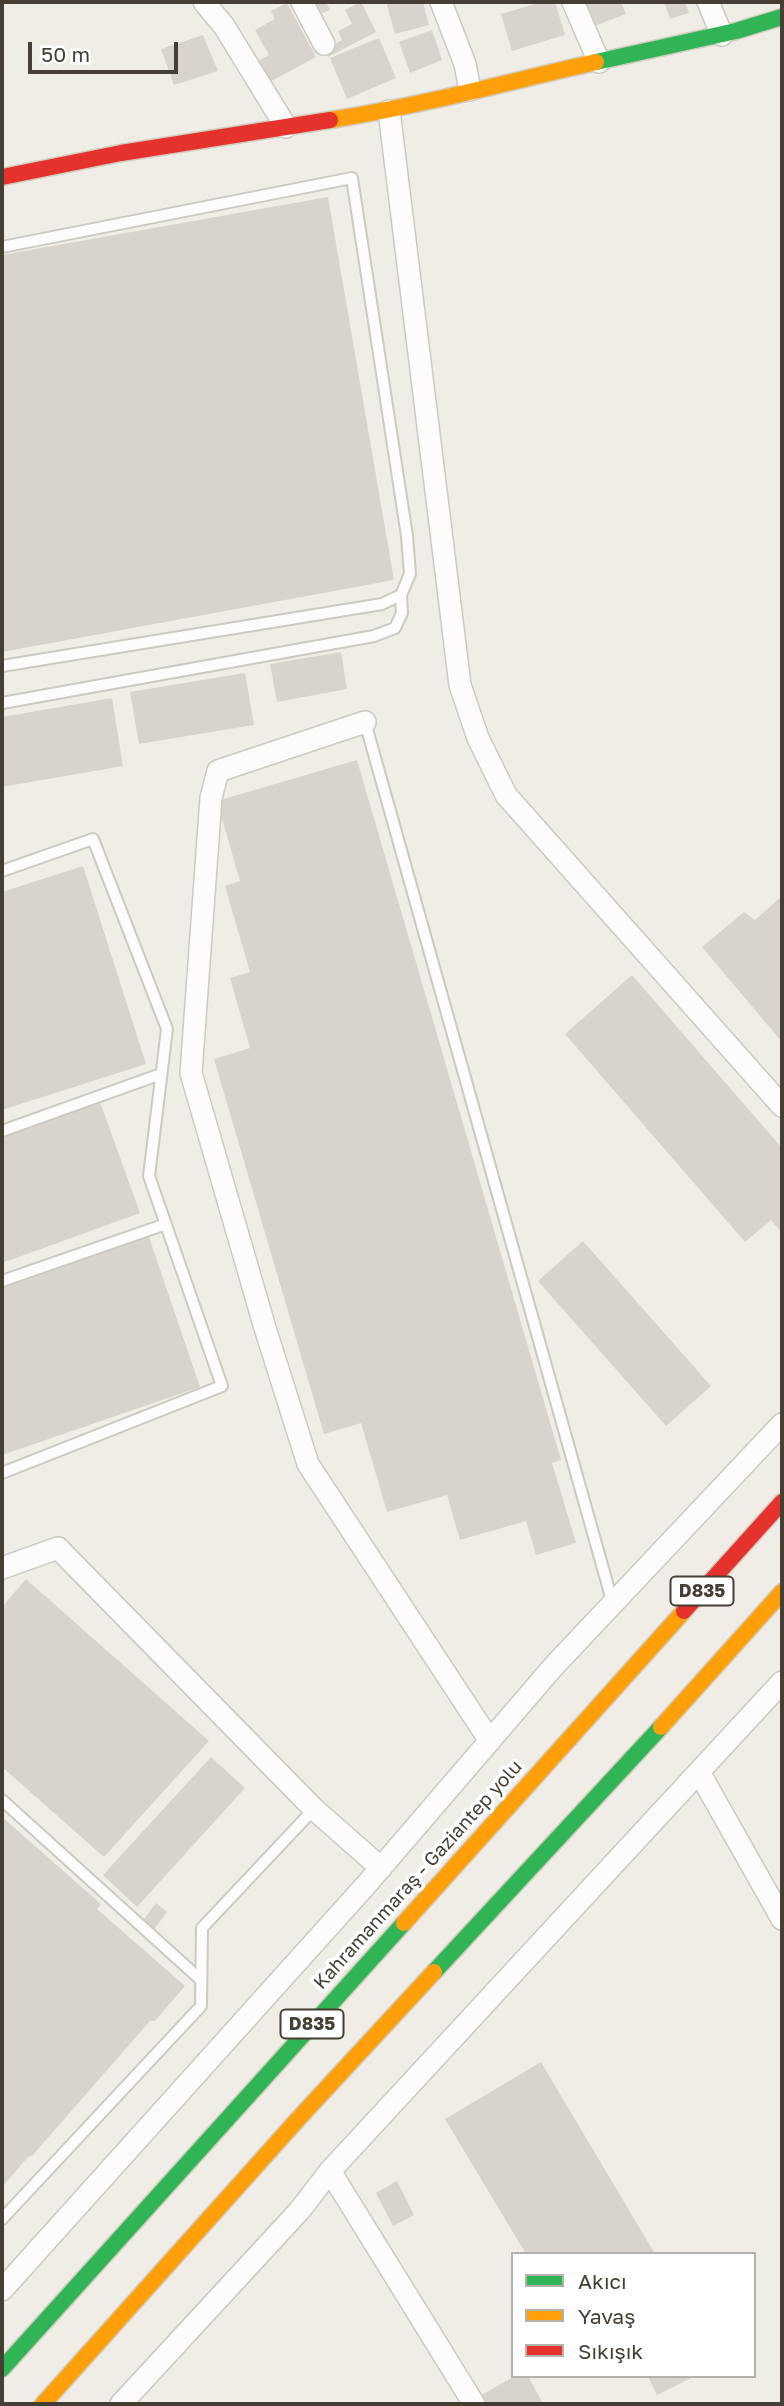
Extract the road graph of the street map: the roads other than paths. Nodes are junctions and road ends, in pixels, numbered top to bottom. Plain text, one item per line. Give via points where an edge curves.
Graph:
1 (204, 2) edge
2 (302, 2) edge
3 (441, 2) edge
4 (573, 2) edge
5 (708, 2) edge
6 (782, 17) edge
7 (722, 34) junction
8 (324, 44) dead end
9 (599, 62) junction
10 (471, 90) junction
11 (389, 111) junction
12 (286, 127) junction
13 (2, 177) edge
14 (2, 247) edge
15 (401, 595) junction
16 (2, 666) edge
17 (2, 703) edge
18 (365, 722) joint
19 (2, 871) edge
20 (161, 1074) junction
21 (782, 1106) edge
22 (2, 1131) edge
23 (166, 1224) junction
24 (2, 1281) edge
25 (782, 1424) edge
26 (2, 1473) edge
27 (782, 1502) edge
28 (2, 1568) edge
29 (782, 1592) edge
30 (613, 1604) junction
31 (782, 1682) edge
32 (489, 1741) junction
33 (699, 1772) junction
34 (2, 1800) edge
35 (314, 1809) junction
36 (381, 1868) junction
37 (782, 1919) edge
38 (201, 1980) junction
39 (330, 2171) junction
40 (2, 2220) edge
41 (2, 2290) edge
42 (2, 2370) edge
43 (43, 2404) edge
44 (121, 2404) edge
45 (474, 2404) edge

1 - 12 street via 224,26
2 - 8 street
3 - 10 street
4 - 9 street
5 - 7 street
6 - 7 main road
7 - 9 main road
9 - 10 main road
10 - 11 main road
11 - 12 main road
11 - 21 street via 460,685 478,737 506,795
12 - 13 main road
14 - 15 lane via 352,178 407,536 410,574
15 - 16 lane via 382,604
15 - 17 lane via 402,613 395,628 374,635
18 - 30 lane
18 - 32 street via 218,771 211,798 191,1073 308,1464
19 - 20 lane via 93,839 167,1029
20 - 22 lane
20 - 23 lane via 149,1175
23 - 24 lane
23 - 26 lane via 222,1385
25 - 30 street
27 - 42 main road, Kahramanmaraş - Gaziantep yolu / D835
28 - 35 street via 58,1548
29 - 43 main road, D835
30 - 32 street
31 - 33 street
32 - 36 street
33 - 37 street
33 - 39 street
34 - 38 lane
35 - 36 street
35 - 38 lane via 202,1928
36 - 41 street
38 - 40 lane via 201,2006
39 - 44 street via 300,2210
39 - 45 street

